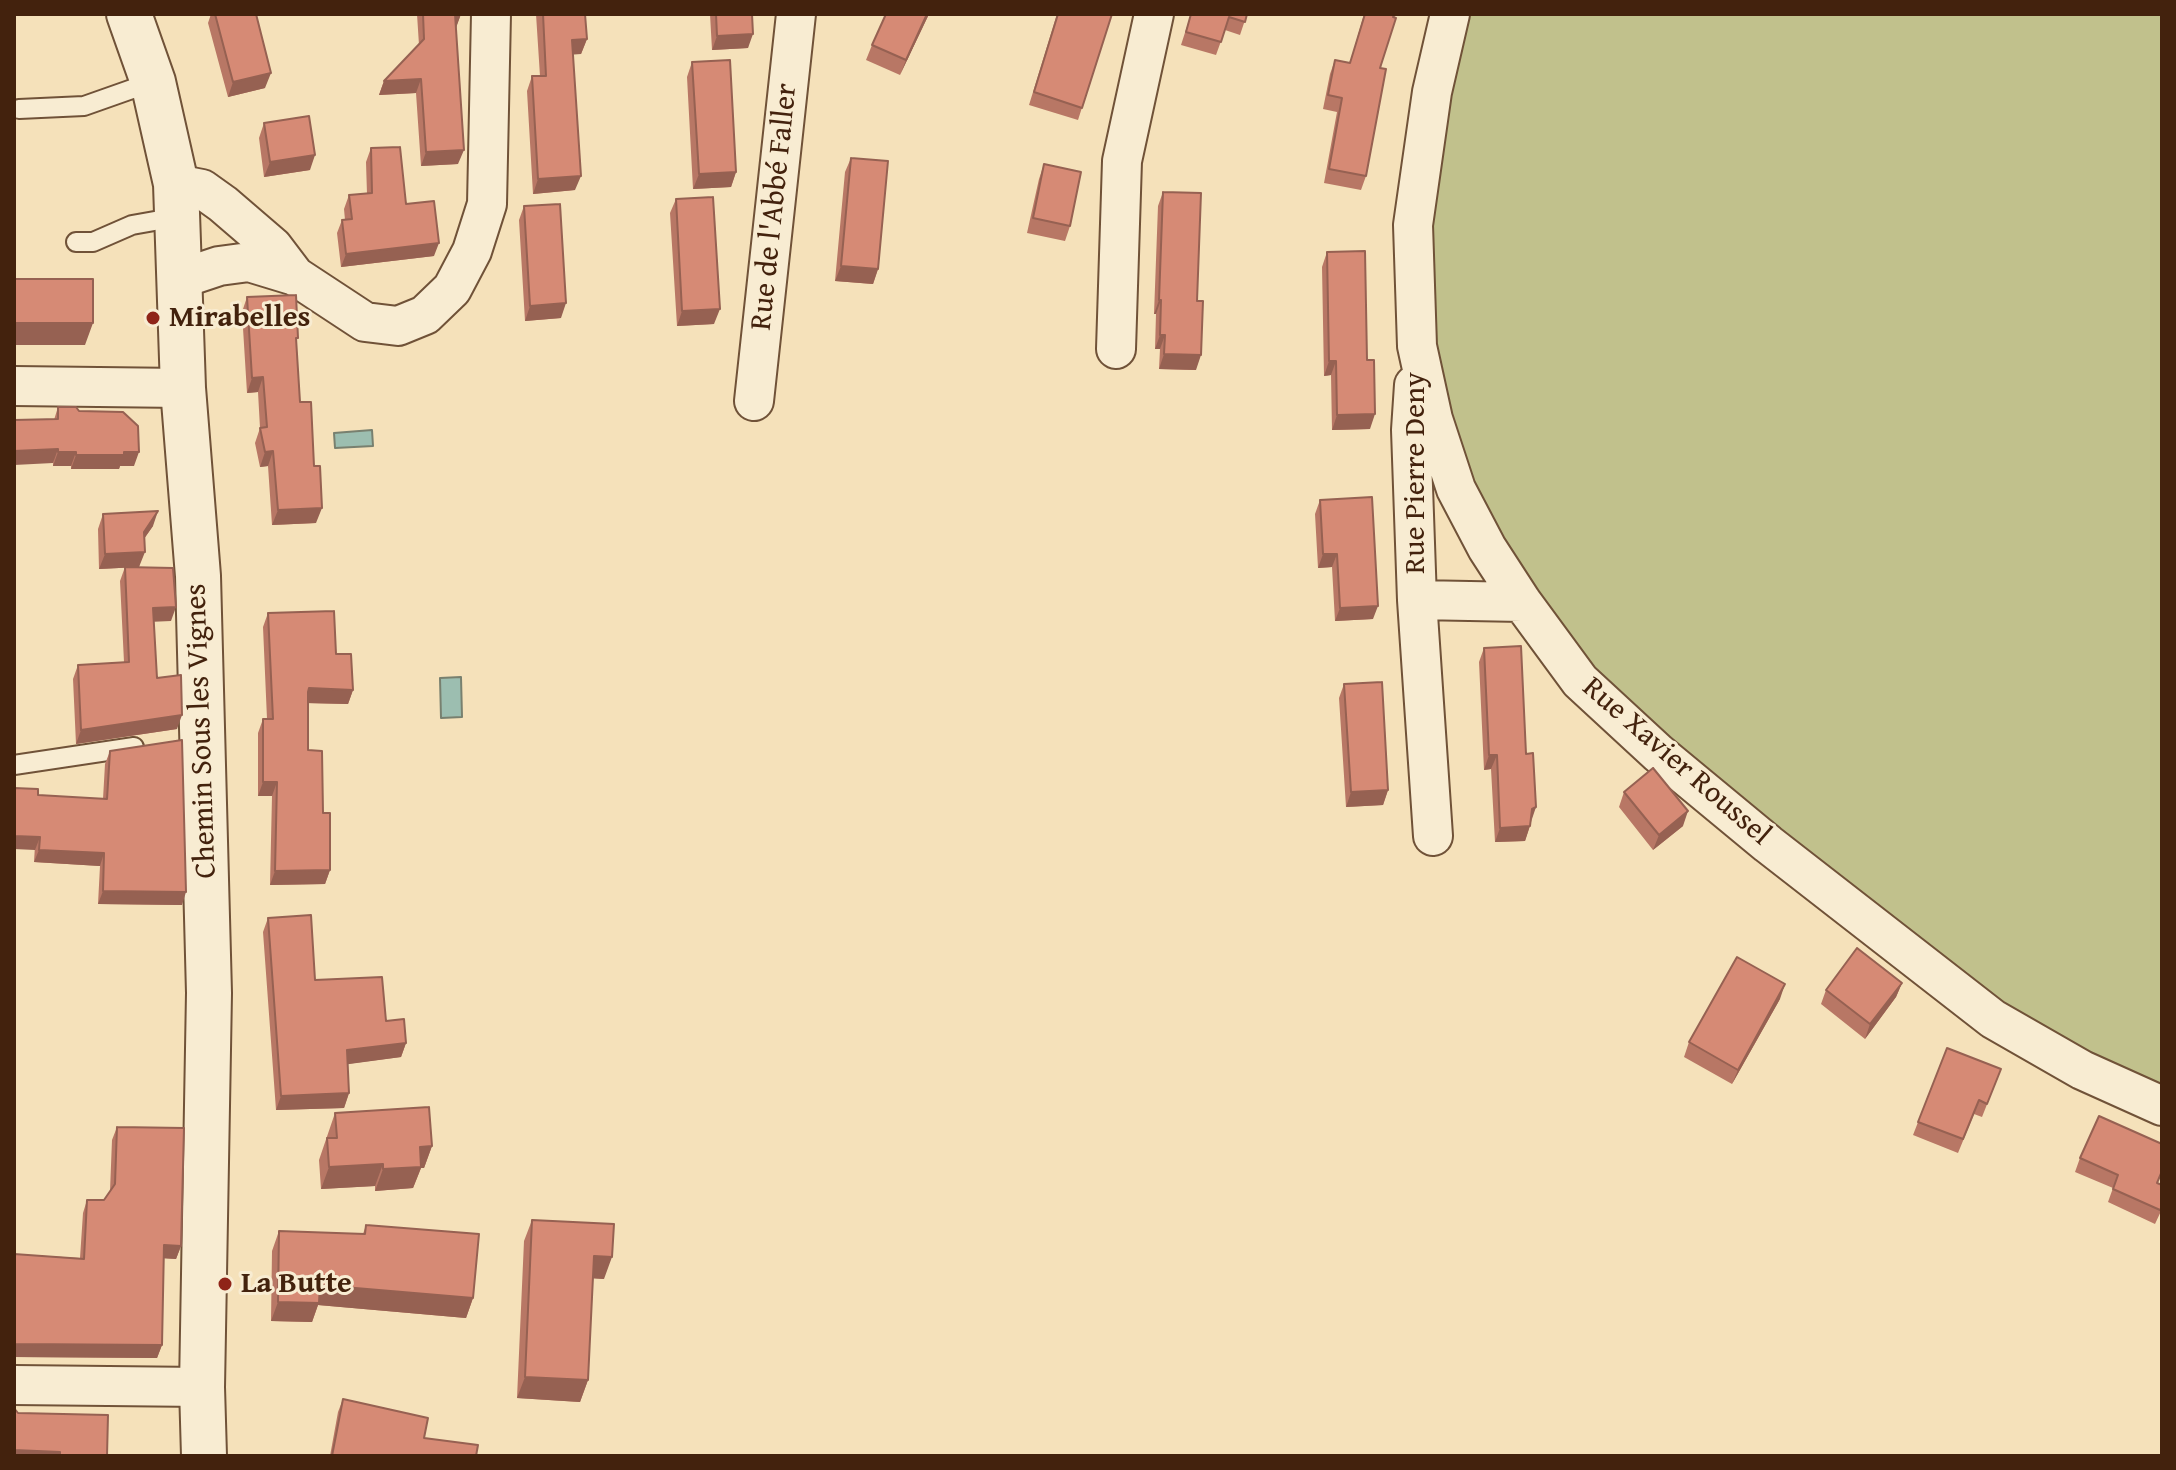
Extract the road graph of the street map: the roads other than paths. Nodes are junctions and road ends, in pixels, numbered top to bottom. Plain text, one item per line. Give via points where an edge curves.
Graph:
1 (129, 14) edge
2 (491, 14) edge
3 (796, 14) edge
4 (1154, 14) edge
5 (1450, 14) edge
6 (153, 82) junction
7 (19, 109) dead end
8 (177, 201) junction
9 (76, 242) dead end
10 (295, 276) junction
11 (180, 279) junction
12 (1417, 346) junction
13 (1116, 349) dead end
14 (14, 386) edge
15 (183, 388) junction
16 (754, 401) dead end
17 (1417, 600) junction
18 (1522, 602) junction
19 (156, 744) edge
20 (14, 765) edge
21 (1433, 836) dead end
22 (2162, 1106) edge
23 (14, 1385) edge
24 (202, 1387) junction
25 (204, 1456) edge

1 - 6 street, Chemin Sous les Vignes
2 - 10 street via 487,204 472,251 452,289 425,315 398,326 365,322
3 - 16 street, Rue de l'Abbé Faller
4 - 13 street via 1122,161
5 - 12 street, Rue Xavier Roussel via 1432,92 1413,225
6 - 7 lane via 84,106
6 - 8 street, Chemin Sous les Vignes
8 - 9 lane via 93,242
8 - 10 street via 202,189 273,247
8 - 11 street, Chemin Sous les Vignes
10 - 11 street via 249,262
11 - 15 street, Chemin Sous les Vignes
12 - 17 street, Rue Pierre Deny via 1411,430
12 - 18 street, Rue Xavier Roussel via 1456,489
14 - 15 street
15 - 24 street, Chemin Sous les Vignes via 198,576 196,739 209,993
17 - 18 street, Rue Pierre Deny
17 - 21 street, Rue Pierre Deny
18 - 22 street, Rue Xavier Roussel via 1580,681 1768,844 1993,1019 2082,1070
19 - 20 lane
23 - 24 street
24 - 25 street, Chemin Sous les Vignes

